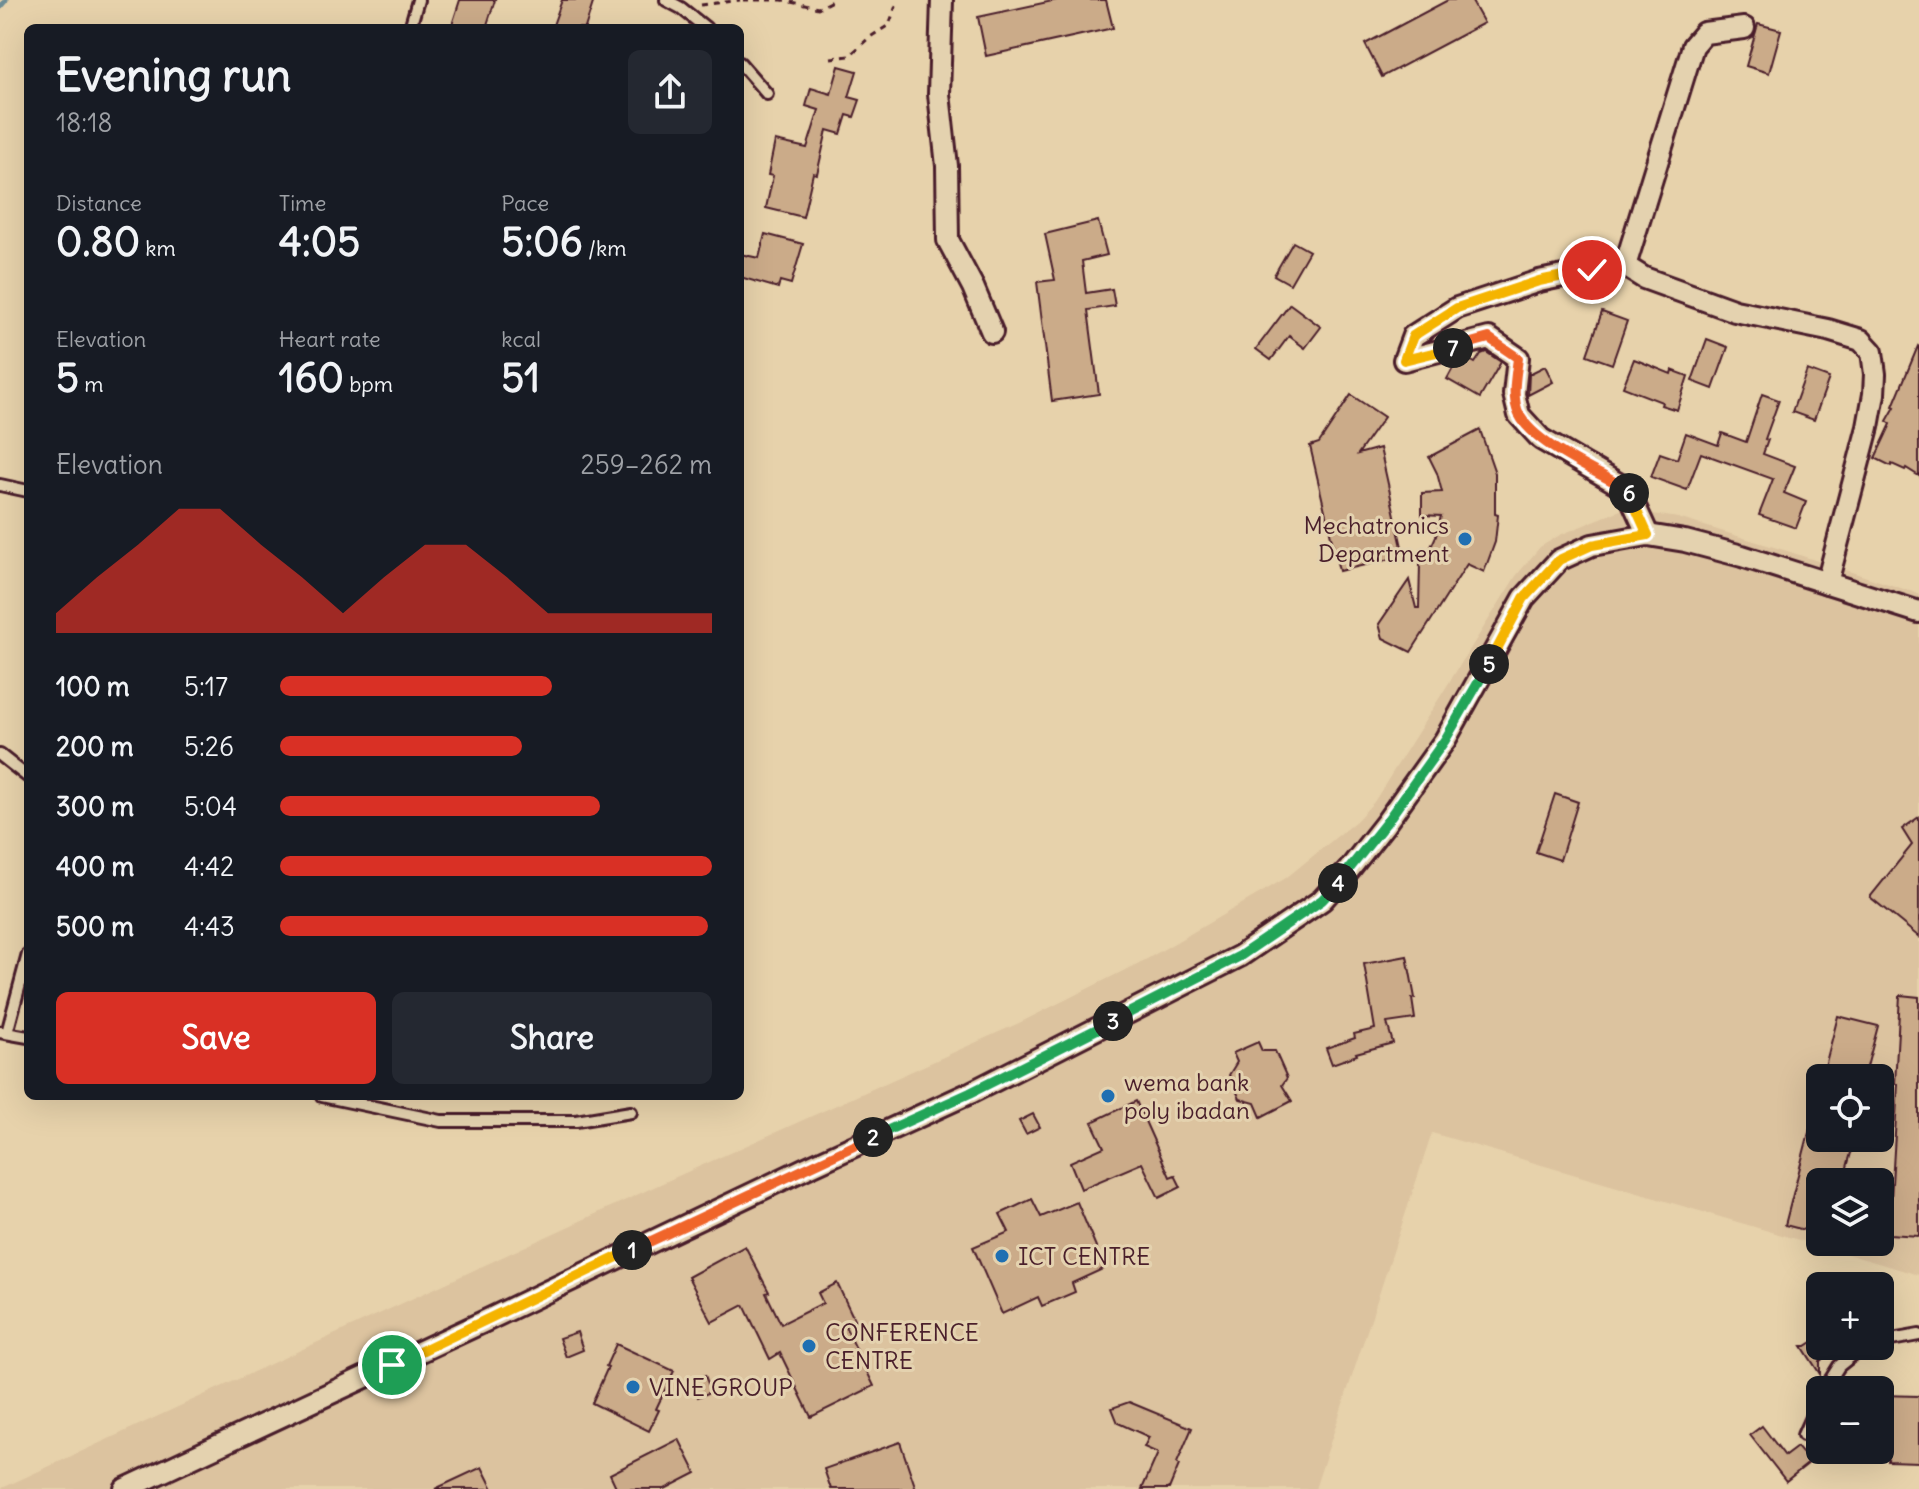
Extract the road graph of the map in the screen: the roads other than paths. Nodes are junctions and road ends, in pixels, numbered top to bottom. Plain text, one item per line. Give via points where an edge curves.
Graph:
1 (418, 0) edge
2 (666, 0) edge
3 (942, 0) edge
4 (411, 24) edge
5 (701, 24) edge
6 (1744, 28) dead end
7 (744, 68) edge
8 (767, 94) dead end
9 (1625, 266) junction
10 (992, 332) dead end
11 (0, 485) edge
12 (24, 490) edge
13 (1648, 535) junction
14 (1827, 583) junction
15 (1919, 612) edge
16 (0, 755) edge
17 (24, 774) edge
18 (24, 967) edge
19 (4, 1032) edge
20 (24, 1036) edge
21 (341, 1100) edge
22 (631, 1112) dead end
23 (1919, 1335) edge
24 (1894, 1339) edge
25 (1846, 1360) edge
26 (1833, 1376) edge
27 (1806, 1428) edge
28 (1803, 1435) dead end
29 (125, 1489) edge

1 - 4 lane
2 - 5 lane
3 - 10 street via 939,94 948,240
6 - 9 street via 1704,33 1693,46
7 - 8 lane
9 - 13 street via 1539,281 1457,308 1413,336 1404,360 1489,338 1518,358 1514,394 1519,415 1541,439 1627,489
9 - 14 street via 1735,311 1861,340 1872,352 1868,427
11 - 12 lane
13 - 14 street via 1742,556
13 - 29 street via 1592,545 1559,560 1524,598 1445,740 1348,871 1322,900 1240,956 970,1093
14 - 15 street
16 - 17 lane
18 - 19 lane
19 - 20 lane
21 - 22 lane via 441,1121 576,1121
23 - 24 lane
25 - 26 lane
27 - 28 lane

